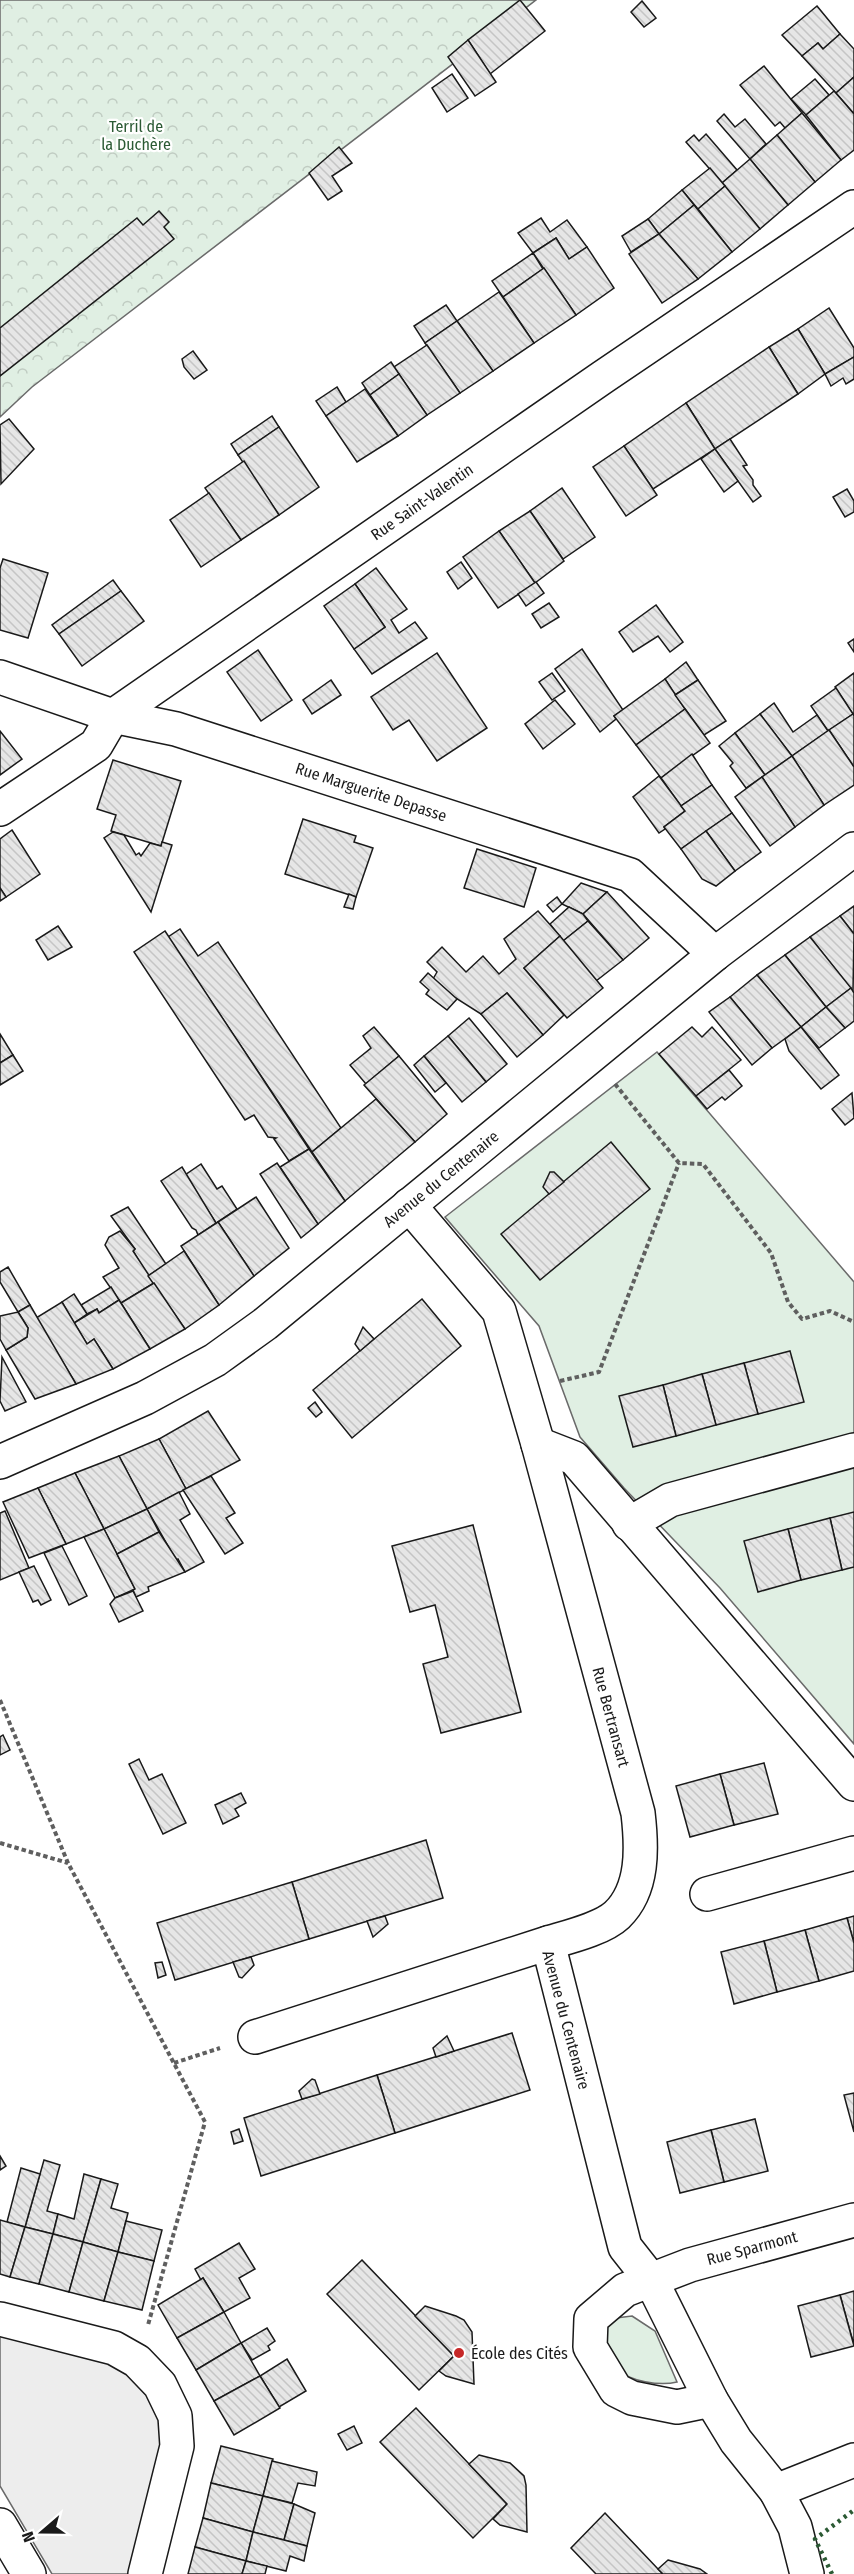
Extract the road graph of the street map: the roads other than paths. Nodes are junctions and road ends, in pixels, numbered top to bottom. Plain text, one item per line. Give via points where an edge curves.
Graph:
1 (854, 207) edge
2 (0, 677) edge
3 (113, 716) junction
4 (0, 808) edge
5 (854, 849) edge
6 (715, 954) junction
7 (410, 1205) junction
8 (538, 1444) junction
9 (854, 1450) edge
10 (0, 1462) edge
11 (629, 1524) junction
12 (854, 1785) edge
13 (854, 1853) edge
14 (707, 1894) dead end
15 (548, 1943) junction
16 (255, 2037) road end
17 (854, 2220) edge
18 (651, 2280) junction
19 (0, 2319) edge
20 (711, 2400) junction
21 (854, 2460) edge
22 (776, 2491) junction
23 (0, 2525) edge
24 (29, 2574) edge
25 (145, 2574) edge
26 (807, 2574) edge

1 - 3 street, Rue Saint-Valentin
2 - 3 street, Rue Marguerite Depasse
3 - 4 street, Rue Saint-Valentin via 96,745
3 - 6 street, Rue Marguerite Depasse via 176,729 630,876
5 - 6 street, Avenue du Centenaire
6 - 7 street, Avenue du Centenaire
7 - 8 street, Rue Bertransart via 499,1311
7 - 10 street, Avenue du Centenaire via 215,1360 145,1398
8 - 11 street via 574,1458
8 - 15 street, Rue Bertransart via 638,1814 642,1847 633,1889 616,1916
9 - 11 street via 670,1500
11 - 12 street
13 - 14 street
15 - 16 street, Avenue du Centenaire
15 - 18 street, Avenue du Centenaire via 625,2247
17 - 18 street, Rue Sparmont via 690,2265
18 - 20 street, Avenue du Centenaire
18 - 20 street via 625,2290 591,2319 590,2347 616,2390 632,2398 677,2407
19 - 25 street via 114,2348 137,2361 160,2385 175,2416 177,2446
20 - 22 street, Avenue du Centenaire via 736,2441
21 - 22 street
22 - 26 street, Avenue du Centenaire via 795,2528
23 - 24 street

